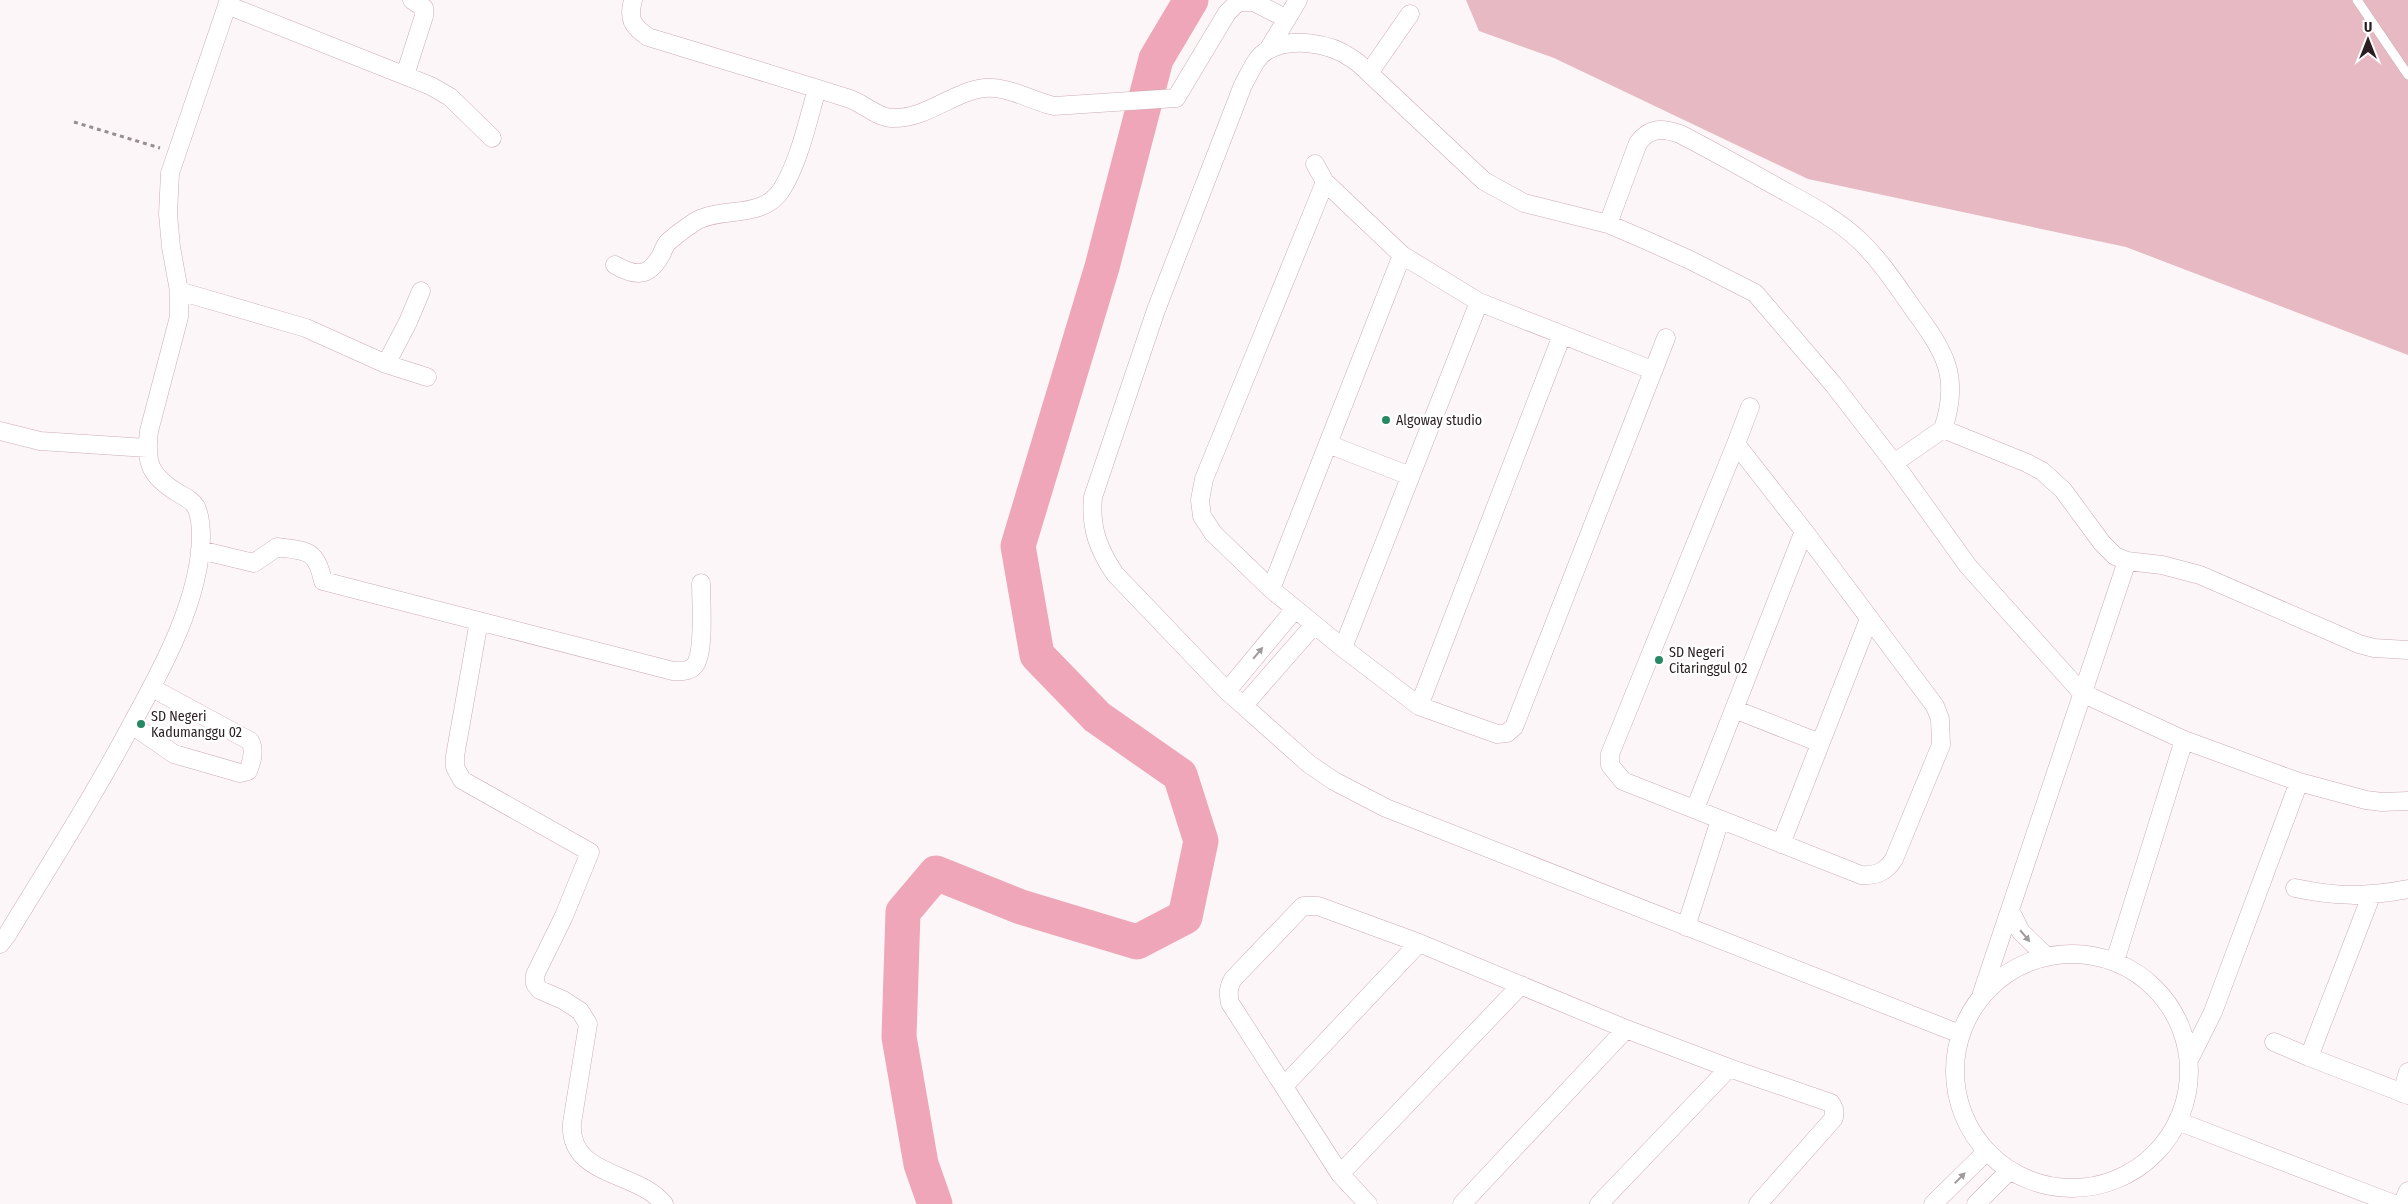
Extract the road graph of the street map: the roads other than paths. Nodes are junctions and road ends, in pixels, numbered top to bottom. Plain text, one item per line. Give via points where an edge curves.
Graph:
1 (412, 0) edge
2 (633, 0) edge
3 (1298, 0) edge
4 (2357, 0) edge
5 (228, 2) edge
6 (1410, 14) dead end
7 (1287, 19) junction
8 (1268, 50) junction
9 (1369, 73) junction
10 (405, 75) junction
11 (2408, 75) edge
12 (817, 89) junction
13 (492, 138) dead end
14 (1315, 164) dead end
15 (1325, 182) junction
16 (1608, 224) junction
17 (1402, 255) junction
18 (615, 265) dead end
19 (179, 291) junction
20 (421, 291) dead end
21 (1478, 302) junction
22 (1562, 336) junction
23 (1666, 338) dead end
24 (386, 364) junction
25 (1652, 370) junction
26 (427, 377) dead end
27 (1750, 406) dead end
28 (1943, 429) junction
29 (0, 431) edge
30 (1328, 444) junction
31 (1736, 444) junction
32 (147, 448) junction
33 (1894, 463) junction
34 (1410, 476) junction
35 (1804, 530) junction
36 (200, 550) junction
37 (2127, 561) junction
38 (701, 583) dead end
39 (1271, 589) junction
40 (1295, 609) junction
41 (1869, 619) junction
42 (479, 621) junction
43 (1314, 626) junction
44 (1343, 648) junction
45 (2408, 650) edge
46 (152, 688) junction
47 (1227, 691) junction
48 (2082, 693) junction
49 (1244, 705) junction
50 (1419, 706) junction
51 (1734, 709) junction
52 (132, 725) junction
53 (2184, 740) junction
54 (1820, 743) junction
55 (2299, 782) junction
56 (2408, 801) edge
57 (1695, 809) junction
58 (1720, 820) junction
59 (1781, 844) junction
60 (2295, 888) dead end
61 (2408, 889) edge
62 (2371, 896) junction
63 (2010, 910) junction
64 (1686, 927) junction
65 (1419, 943) junction
66 (0, 944) edge
67 (2046, 957) junction
68 (2115, 961) junction
69 (1522, 984) junction
70 (1981, 996) junction
71 (1626, 1029) junction
72 (1960, 1034) junction
73 (2274, 1042) dead end
74 (2190, 1058) junction
75 (2309, 1058) junction
76 (1729, 1068) junction
77 (2408, 1072) edge
78 (1284, 1086) junction
79 (2405, 1094) edge
80 (2180, 1122) junction
81 (1986, 1152) junction
82 (2009, 1171) junction
83 (1340, 1174) junction
84 (2408, 1191) edge
85 (664, 1204) edge
86 (1368, 1204) edge
87 (1462, 1204) edge
88 (1599, 1204) edge
89 (1758, 1204) edge
90 (1933, 1204) edge
91 (1976, 1204) edge
92 (2394, 1204) edge
93 (2402, 1204) edge

1 - 10 street via 424,8 424,16
2 - 12 street via 631,22 648,37
3 - 7 street
4 - 11 lane
5 - 10 street
5 - 19 street via 170,173 171,247
6 - 9 street
7 - 8 street
7 - 12 street via 1254,2 1238,2 1227,13 1176,98 1054,106 1034,102 1011,91 983,88 913,116 892,118 859,102
8 - 9 street via 1284,45 1319,45 1352,58
8 - 47 street via 1256,62 1244,85 1156,310 1093,497 1091,515 1094,534 1115,574
9 - 16 street via 1484,181 1502,193 1524,203
10 - 13 street via 450,96
12 - 18 street via 790,171 782,190 771,200 749,212 717,213 696,221 667,242 652,270 626,272
14 - 15 street
15 - 17 street
15 - 39 street via 1204,480 1200,500 1202,516 1213,533
16 - 28 street via 1638,143 1644,135 1660,129 1680,134 1836,220 1881,263 1939,344 1950,384 1949,407
16 - 33 street via 1690,260 1755,294 1833,384
17 - 21 street
17 - 30 street
19 - 24 street via 306,328
19 - 32 street via 179,317
20 - 24 street
21 - 22 street
21 - 34 street
22 - 25 street
22 - 50 street
23 - 25 street
24 - 26 street
25 - 50 street via 1514,727 1507,733 1497,734
27 - 31 street
28 - 33 street
28 - 37 street via 2042,471 2063,490 2108,550
29 - 32 street via 40,441
30 - 34 street
30 - 39 street
31 - 35 street
31 - 57 street via 1610,754 1610,765 1623,781
32 - 36 street via 154,474 196,508
33 - 48 street via 1968,566
34 - 44 street
35 - 41 street
35 - 51 street
36 - 42 street via 254,563 277,547 296,549 311,554 319,562 323,581
36 - 46 street via 183,617
37 - 45 street via 2162,565 2200,575 2358,644
37 - 48 street
38 - 42 street via 698,656 696,664 684,671
39 - 40 street
40 - 43 street
47 -> 40 street
41 - 54 street
41 - 59 street via 1935,706 1940,719 1941,745 1890,867 1872,875 1860,875
42 - 85 street via 454,756 455,767 462,780 590,852 561,924 535,976 535,984 540,990 580,1011 588,1024 571,1136 575,1148 592,1164 656,1195
43 - 44 street
43 - 49 street
44 - 50 street
46 - 52 street
46 - 52 street via 250,741 253,750 250,768 240,773 174,754
47 - 49 street
48 - 53 street
48 - 63 street
49 - 64 street via 1309,764 1371,801
51 - 54 street
51 - 57 street
52 - 66 street
53 - 55 street
53 - 68 street
54 - 59 street
55 - 56 street via 2366,800
55 - 74 street via 2212,1012
57 - 58 street
58 - 59 street
58 - 64 street
60 - 62 street via 2319,894
61 - 62 street
62 - 75 street
63 -> 67 street via 2021,932
63 - 70 street
64 - 72 street
65 - 69 street
65 - 78 street
65 - 78 street via 1318,906 1303,906 1297,911 1233,979 1228,994 1230,1003
67 - 68 street via 2087,954
67 - 70 street via 2028,962 2003,976
68 - 74 street via 2152,984 2178,1018
69 - 71 street
69 - 83 street
70 - 72 street
71 - 76 street
71 - 87 street
72 - 81 street via 1954,1076 1963,1117
73 - 75 street
74 - 80 street via 2189,1091
75 - 79 street
76 - 88 street
76 - 89 street via 1825,1100 1834,1108 1834,1118
77 - 79 street
78 - 83 street
80 - 82 street via 2161,1149 2136,1170 2106,1184 2073,1189 2040,1185
80 - 92 street
81 - 82 street
90 -> 81 street
82 - 91 street
83 - 86 street
84 - 93 street

